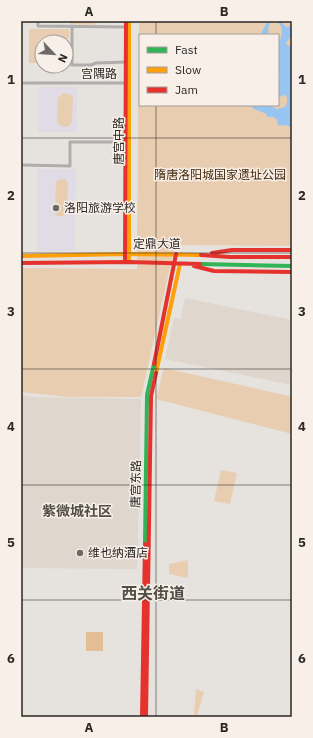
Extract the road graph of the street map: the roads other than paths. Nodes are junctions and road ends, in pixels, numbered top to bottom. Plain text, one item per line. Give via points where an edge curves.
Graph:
1 (38, 21) edge
2 (65, 21) edge
3 (126, 21) edge
4 (130, 21) edge
5 (65, 26) junction
6 (72, 26) junction
7 (128, 27) junction
8 (127, 62) junction
9 (21, 83) edge
10 (127, 83) junction
11 (125, 142) junction
12 (21, 165) edge
13 (292, 250) edge
14 (229, 251) junction
15 (127, 254) junction
16 (176, 254) junction
17 (204, 255) junction
18 (21, 256) edge
19 (230, 257) junction
20 (292, 258) edge
21 (127, 262) junction
22 (21, 263) edge
23 (174, 264) junction
24 (180, 264) junction
25 (230, 265) junction
26 (292, 266) edge
27 (231, 271) junction
28 (292, 272) edge
29 (142, 717) edge
30 (146, 717) edge

1 - 5 street via 38,26
2 - 5 street
3 - 7 main road, 唐宫中路
4 - 7 main road, 唐宫中路
5 - 6 street
6 - 7 street
6 - 8 street via 72,65
7 - 8 main road, 唐宫中路
8 - 10 main road, 唐宫中路
9 - 10 street, 宫隅路
10 - 11 main road, 唐宫中路
10 - 15 main road, 唐宫中路
11 - 12 street via 70,142 70,166
11 - 15 main road, 唐宫中路
13 - 14 main road
14 - 17 main road
14 - 19 main road via 226,253
15 - 16 main road, 定鼎大道
15 - 18 main road, 定鼎大道
15 - 21 main road, 唐宫中路
16 - 17 main road, 定鼎大道
16 - 23 main road, 唐宫东路
17 - 19 main road, 定鼎大道
19 - 20 main road, 定鼎大道
21 - 22 main road, 定鼎大道
21 - 23 main road, 定鼎大道
23 - 24 main road, 定鼎大道
23 - 29 main road, 唐宫东路 via 147,395
24 - 25 main road, 定鼎大道
24 - 27 main road via 214,271
24 - 30 main road, 唐宫东路 via 151,396
25 - 26 main road, 定鼎大道
25 - 27 main road via 226,269
27 - 28 main road

